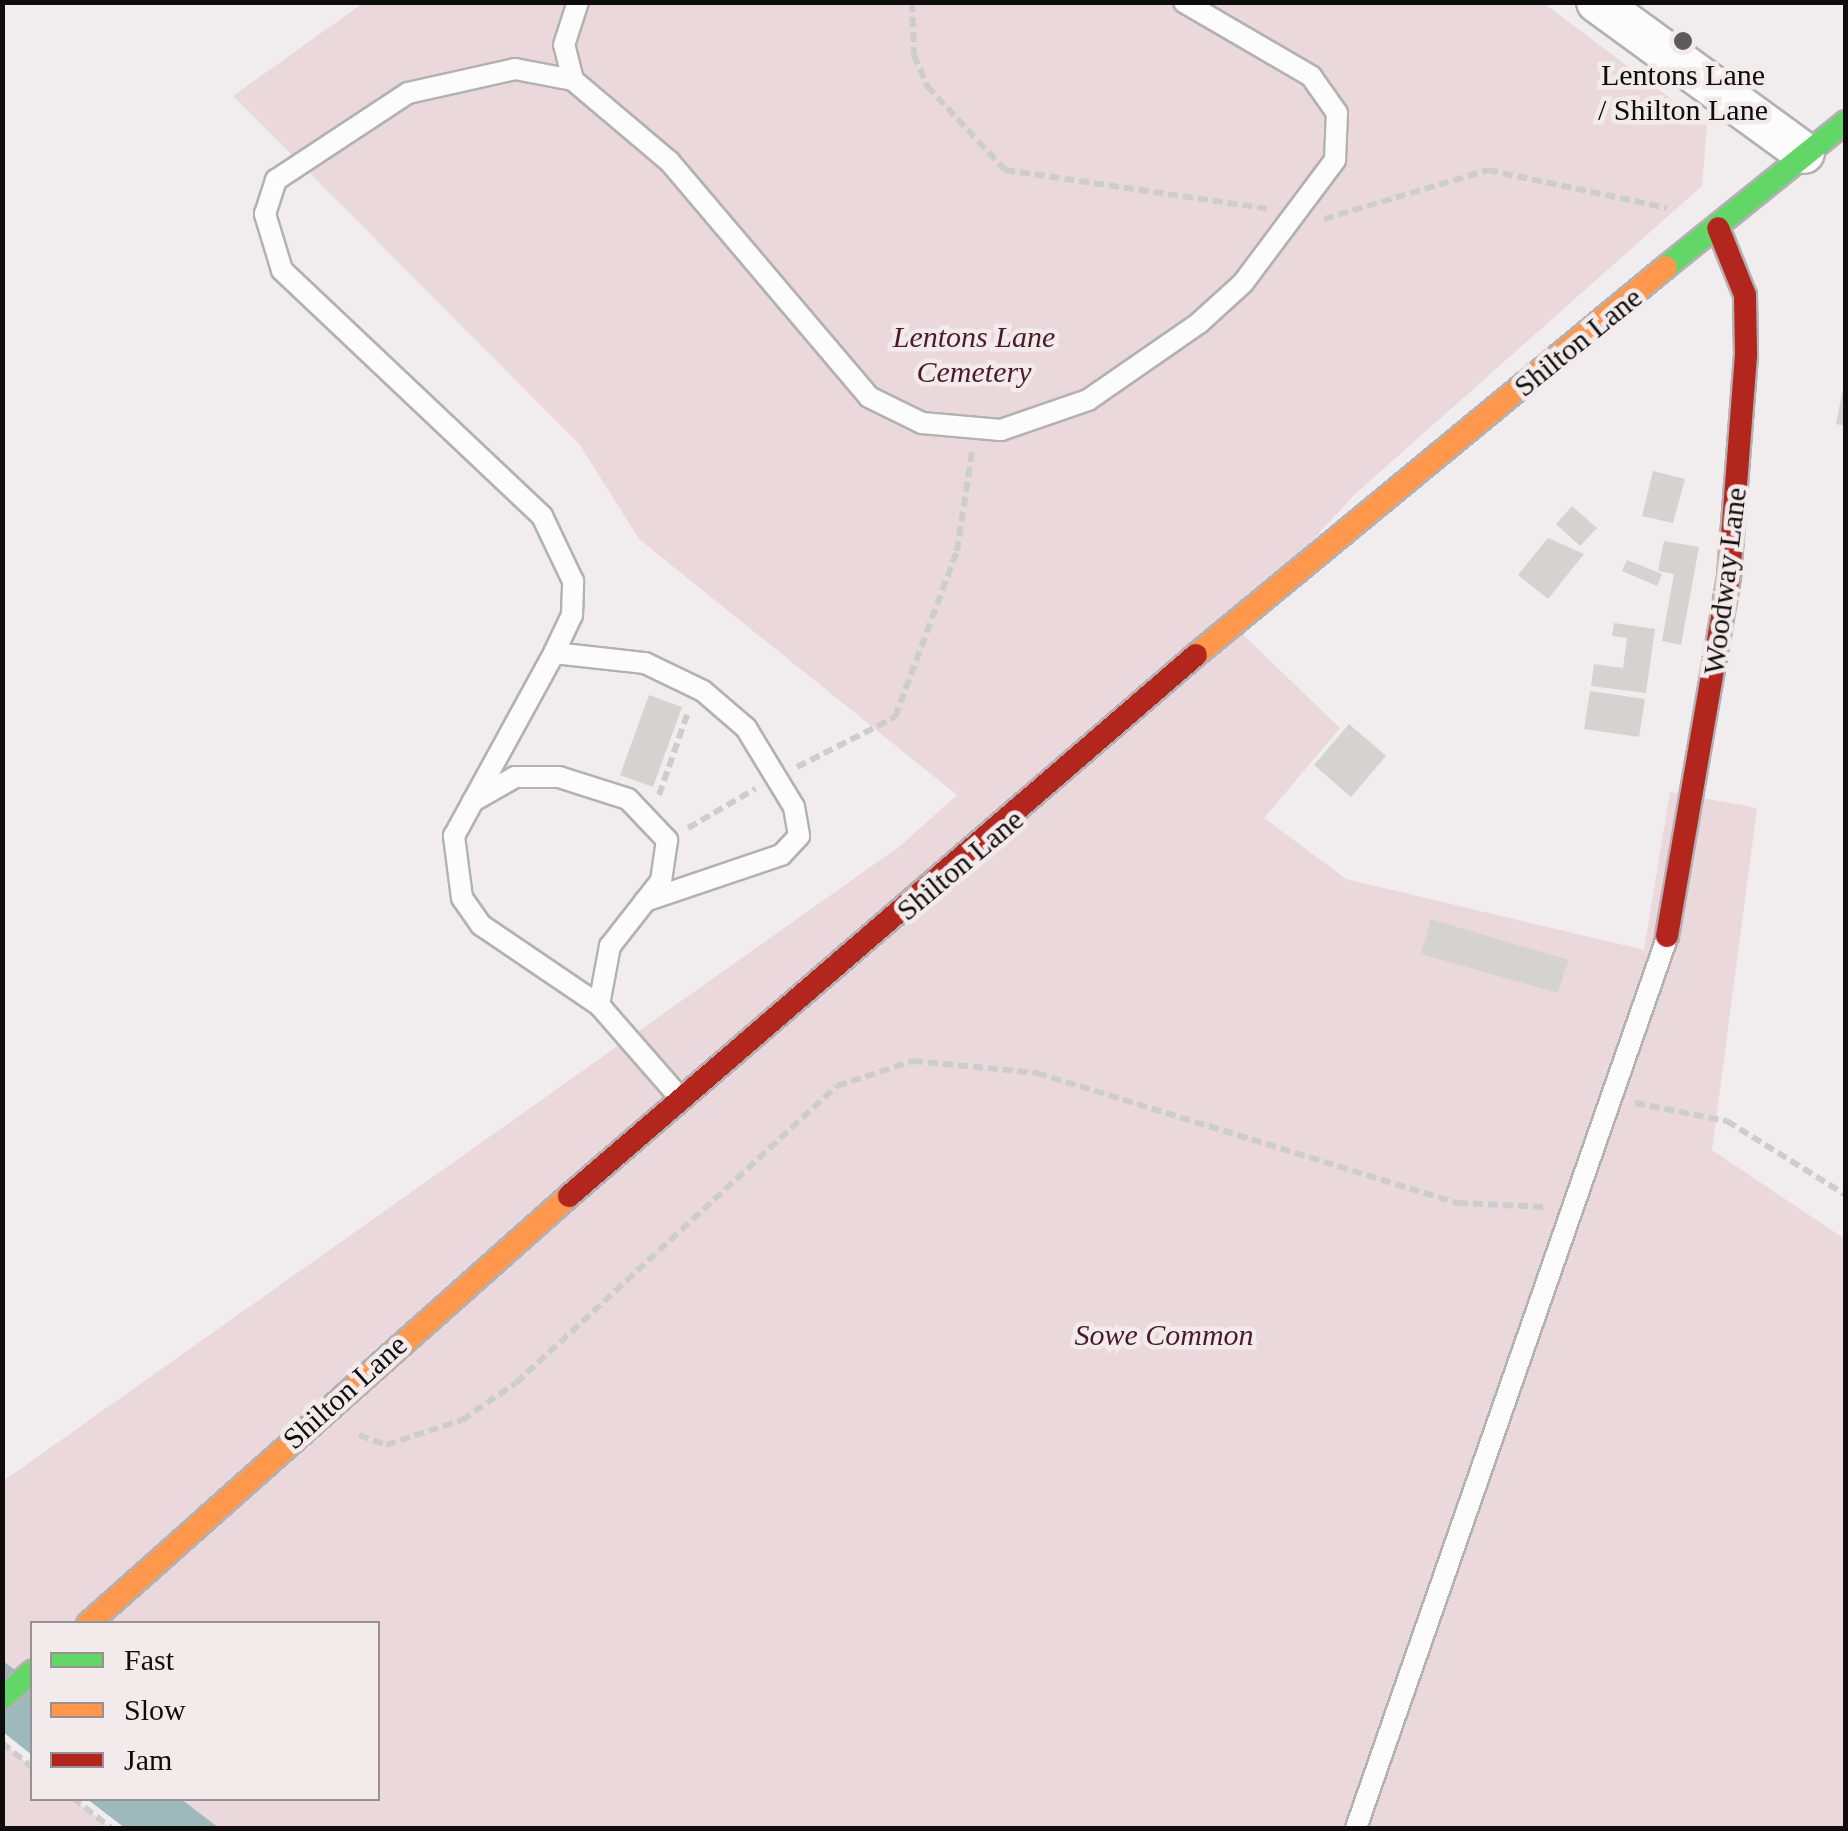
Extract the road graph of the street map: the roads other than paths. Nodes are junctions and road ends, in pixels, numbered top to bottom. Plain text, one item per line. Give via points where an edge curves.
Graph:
1 (578, 2) edge
2 (1184, 2) edge
3 (1597, 2) edge
4 (573, 80) junction
5 (1846, 122) edge
6 (1804, 153) junction
7 (1718, 228) junction
8 (554, 653) junction
9 (464, 809) junction
10 (646, 902) junction
11 (1667, 936) joint
12 (600, 1005) junction
13 (683, 1101) junction
14 (91, 1621) edge
15 (30, 1674) edge
16 (2, 1698) edge
17 (1356, 1828) edge

1 - 4 lane via 564,45
2 - 4 lane via 1285,58 1328,94 1340,132 1335,160 1243,283 1136,372 1032,421 974,432 897,413 848,380 669,162
3 - 6 street
4 - 8 lane via 515,69 408,93 299,159 276,180 265,214 282,270 542,516 573,581 572,615
5 - 6 street, Shilton Lane
6 - 7 street, Shilton Lane
7 - 11 street, Woodway Lane via 1745,295 1746,354 1730,576
7 - 13 street, Shilton Lane via 1345,526
8 - 9 lane
8 - 10 lane via 645,663 698,688 746,728 799,823 794,846
9 - 10 lane via 490,788 540,775 628,799 667,840 668,866
9 - 12 lane via 453,871 462,898 482,925
10 - 12 lane via 610,946
11 - 17 lane
12 - 13 lane
13 - 14 street, Shilton Lane via 311,1419
15 - 16 street

